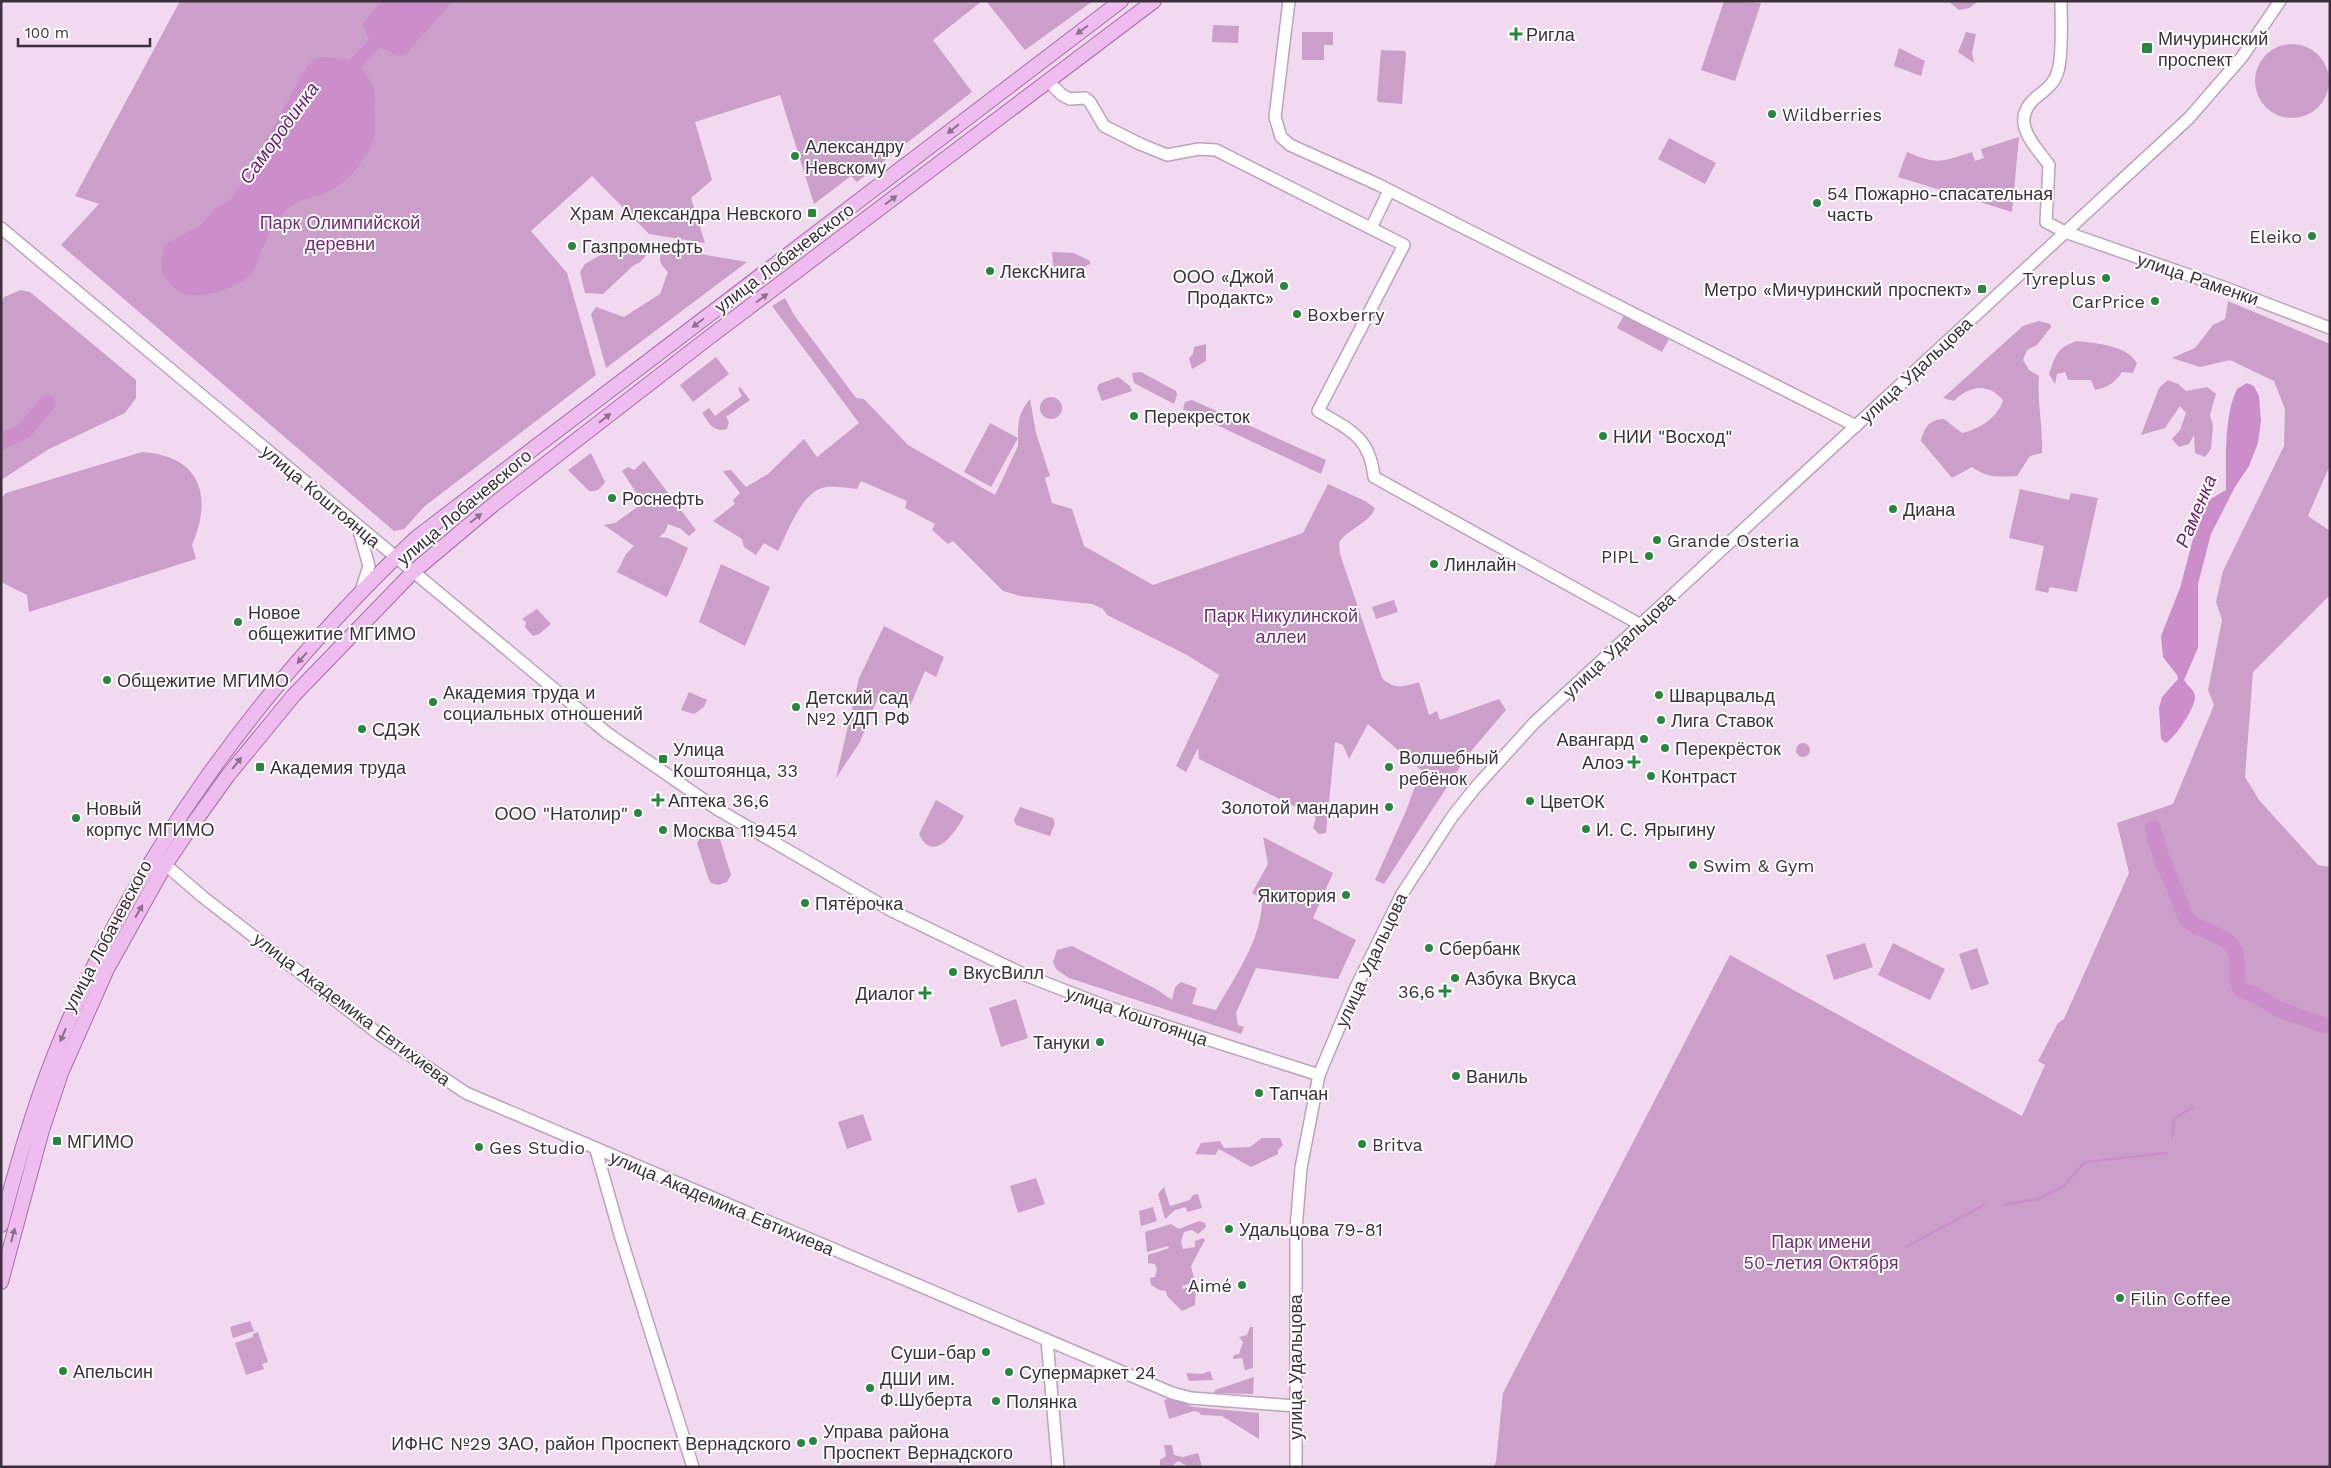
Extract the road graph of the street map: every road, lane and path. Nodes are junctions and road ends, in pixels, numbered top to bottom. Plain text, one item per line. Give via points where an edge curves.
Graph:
1 (1121, 1) edge
2 (1154, 1) edge
3 (1289, 1) edge
4 (2061, 1) edge
5 (2280, 1) edge
6 (1048, 80) junction
7 (988, 101) junction
8 (1000, 117) junction
9 (1389, 191) junction
10 (1, 228) edge
11 (1371, 228) junction
12 (2065, 232) junction
13 (802, 243) junction
14 (814, 258) junction
15 (2330, 328) edge
16 (1856, 426) junction
17 (357, 526) junction
18 (394, 558) junction
19 (413, 572) junction
20 (359, 596) junction
21 (1641, 625) junction
22 (157, 852) junction
23 (165, 865) junction
24 (1320, 1075) junction
25 (596, 1150) junction
26 (1, 1225) edge
27 (1, 1282) edge
28 (1047, 1340) junction
29 (1295, 1406) junction
30 (693, 1467) edge
31 (1058, 1467) edge
32 (1296, 1467) edge

1 -> 7 main road, улица Лобачевского
2 - 6 main road, улица Лобачевского
3 - 9 street via 1275,117 1281,138
4 - 12 street, улица Раменки via 2058,70 2052,85 2028,103 2024,126 2050,166 2046,222
5 - 12 street, улица Удальцова via 2242,57 2210,96
6 - 8 main road, улица Лобачевского
6 - 11 street via 1070,99 1085,98 1104,126 1140,144 1167,154 1216,150
7 - 8 street via 1002,104
7 -> 13 main road, улица Лобачевского
14 -> 8 main road, улица Лобачевского
9 - 11 street
9 - 16 street
10 - 17 street, улица Коштоянца
11 - 21 street via 1404,245 1318,412 1363,442 1372,459 1374,477
12 - 15 street, улица Раменки
12 - 16 street, улица Удальцова
13 - 14 street via 798,252 801,260
13 -> 18 main road, улица Лобачевского
19 -> 14 main road, улица Лобачевского via 494,504
16 - 21 street, улица Удальцова
17 - 18 street, улица Коштоянца
17 - 20 street via 369,566
18 - 19 street, улица Коштоянца
18 - 20 main road, улица Лобачевского
23 -> 19 main road, улица Лобачевского via 229,774 288,701
19 - 24 street, улица Коштоянца via 607,733 670,778 716,809 892,911 1025,975 1102,1005
20 -> 22 main road, улица Лобачевского via 278,684 196,793
21 - 24 street, улица Удальцова via 1534,723 1452,817 1384,927
22 - 23 street, улица Академика Евтихиева via 160,862
22 -> 26 main road, улица Лобачевского via 111,935 49,1069
23 - 25 street, улица Академика Евтихиева via 380,1035 466,1093
27 -> 23 main road, улица Лобачевского via 42,1130 61,1073 107,969
24 - 29 street, улица Удальцова via 1298,1197 1294,1287
25 - 28 street, улица Академика Евтихиева
25 - 30 street
28 - 29 street, улица Академика Евтихиева via 1172,1393 1191,1398
28 - 31 street
29 - 32 street, улица Удальцова

